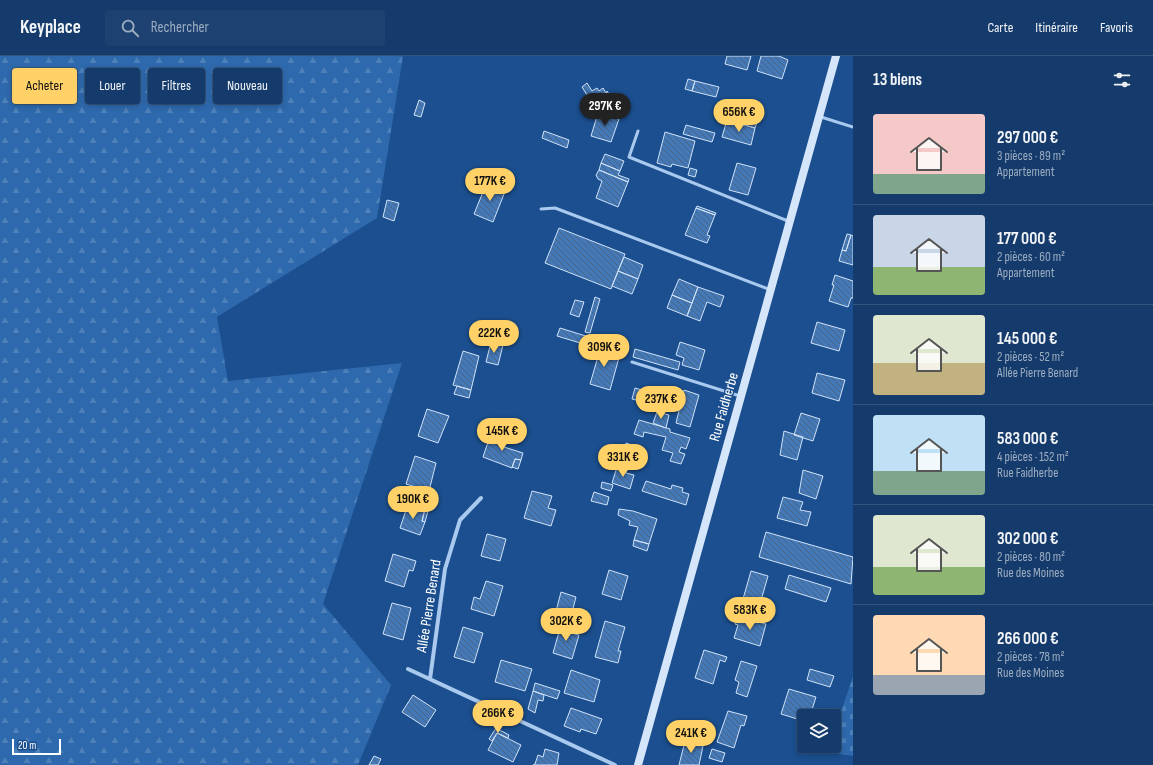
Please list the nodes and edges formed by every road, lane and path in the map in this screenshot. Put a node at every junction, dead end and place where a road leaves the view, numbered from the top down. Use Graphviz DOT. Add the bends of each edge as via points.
graph roads {
  1 [pos="836,56"];
  2 [pos="819,116"];
  3 [pos="853,128"];
  4 [pos="638,131"];
  5 [pos="542,209"];
  6 [pos="790,222"];
  7 [pos="771,290"];
  8 [pos="632,362"];
  9 [pos="741,397"];
  10 [pos="481,498"];
  11 [pos="408,669"];
  12 [pos="430,679"];
  13 [pos="615,765"];
  14 [pos="638,765"];
  1 -- 2 [label="main road, Rue Faidherbe"];
  2 -- 3 [label="lane"];
  2 -- 6 [label="main road, Rue Faidherbe"];
  4 -- 6 [label="lane" via="629,157"];
  5 -- 7 [label="lane" via="555,208"];
  6 -- 7 [label="main road, Rue Faidherbe"];
  7 -- 9 [label="main road, Rue Faidherbe"];
  8 -- 9 [label="lane"];
  9 -- 14 [label="main road, Rue Faidherbe"];
  10 -- 12 [label="street, Allée Pierre Benard" via="460,520 445,569"];
  11 -- 12 [label="street"];
  12 -- 13 [label="street"];
}
